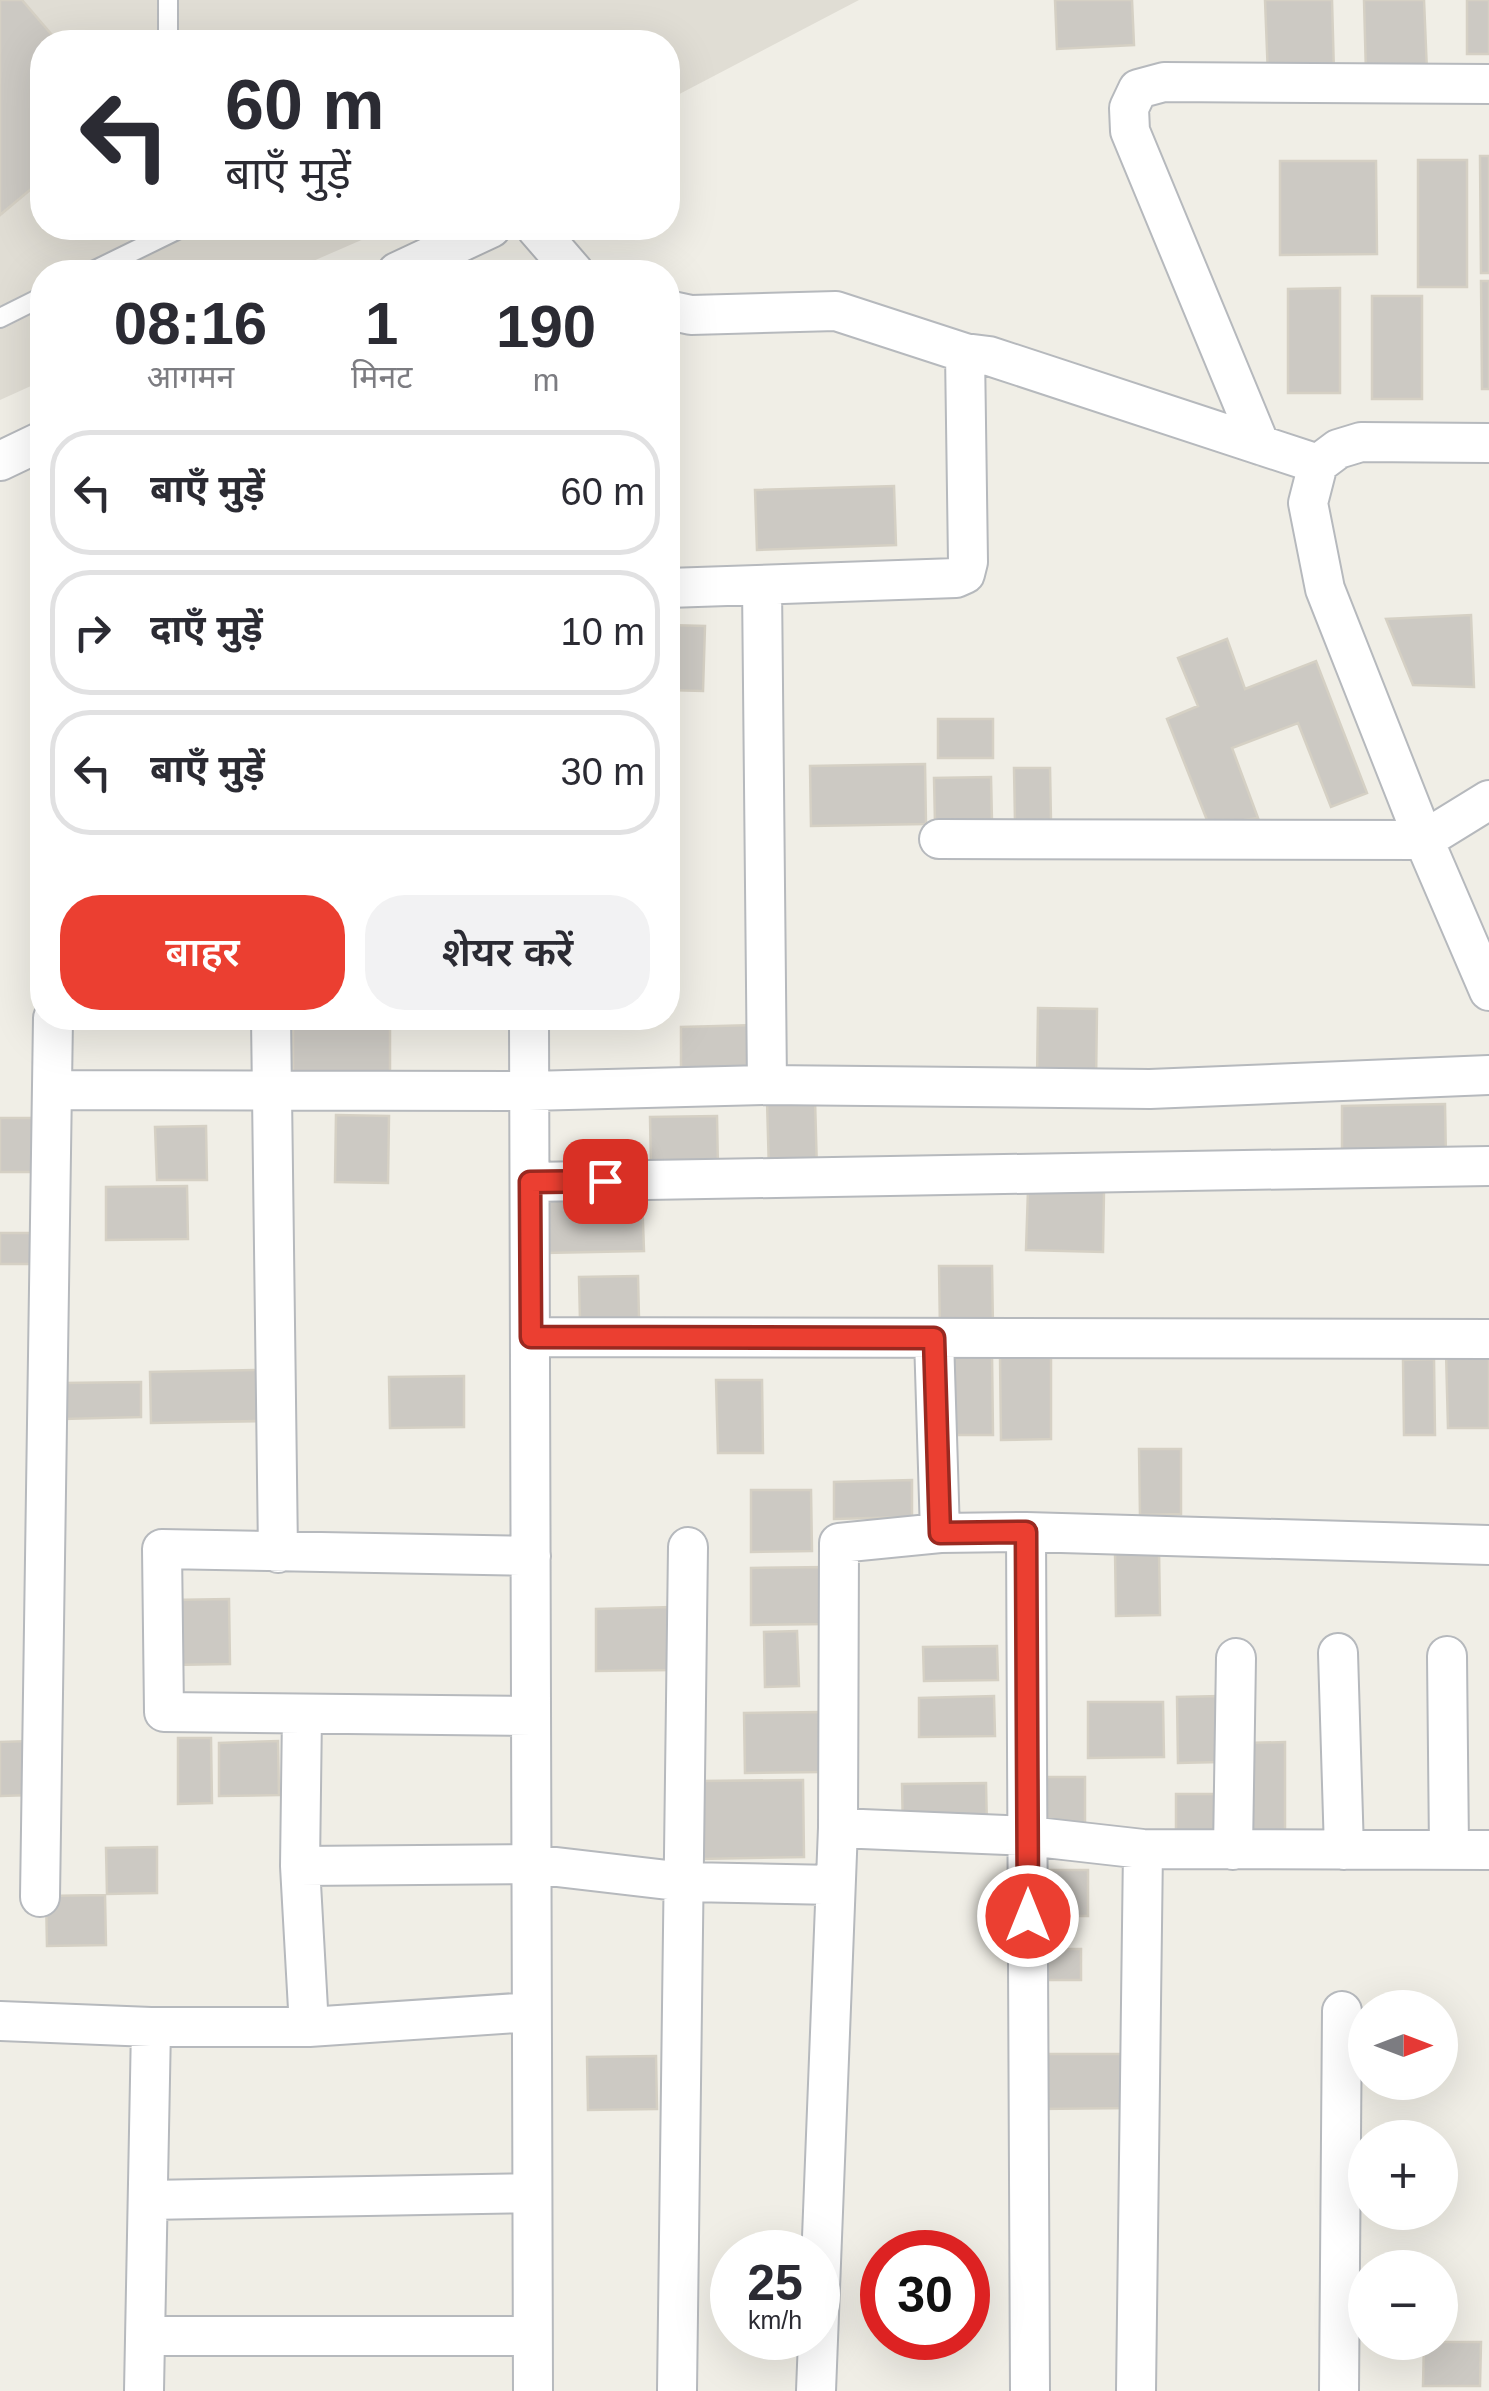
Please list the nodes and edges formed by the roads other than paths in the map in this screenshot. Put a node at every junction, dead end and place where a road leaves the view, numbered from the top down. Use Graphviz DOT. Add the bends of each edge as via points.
graph roads {
  1 [pos="168,0"];
  2 [pos="168,30"];
  3 [pos="1489,84"];
  4 [pos="156,240"];
  5 [pos="465,240"];
  6 [pos="545,240"];
  7 [pos="116,260"];
  8 [pos="422,260"];
  9 [pos="561,260"];
  10 [pos="30,303"];
  11 [pos="680,312"];
  12 [pos="0,318"];
  13 [pos="965,353"];
  14 [pos="1489,443"];
  15 [pos="1260,445"];
  16 [pos="30,446"];
  17 [pos="0,461"];
  18 [pos="1318,464"];
  19 [pos="762,585"];
  20 [pos="680,588"];
  21 [pos="1489,800"];
  22 [pos="939,839"];
  23 [pos="1424,840"];
  24 [pos="1489,990"];
  25 [pos="54,1030"];
  26 [pos="271,1030"];
  27 [pos="529,1030"];
  28 [pos="1489,1074"];
  29 [pos="767,1085"];
  30 [pos="55,1090"];
  31 [pos="272,1091"];
  32 [pos="529,1091"];
  33 [pos="1489,1166"];
  34 [pos="530,1182"];
  35 [pos="531,1337"];
  36 [pos="934,1338"];
  37 [pos="1489,1339"];
  38 [pos="1026,1532"];
  39 [pos="940,1533"];
  40 [pos="1489,1545"];
  41 [pos="688,1547"];
  42 [pos="278,1553"];
  43 [pos="531,1556"];
  44 [pos="1338,1652"];
  45 [pos="1447,1656"];
  46 [pos="1236,1658"];
  47 [pos="302,1714"];
  48 [pos="531,1716"];
  49 [pos="838,1828"];
  50 [pos="1028,1836"];
  51 [pos="1143,1849"];
  52 [pos="1233,1850"];
  53 [pos="1344,1850"];
  54 [pos="1449,1850"];
  55 [pos="1489,1850"];
  56 [pos="531,1864"];
  57 [pos="300,1866"];
  58 [pos="685,1882"];
  59 [pos="835,1885"];
  60 [pos="40,1897"];
  61 [pos="1342,2011"];
  62 [pos="531,2012"];
  63 [pos="0,2021"];
  64 [pos="309,2026"];
  65 [pos="151,2027"];
  66 [pos="531,2193"];
  67 [pos="148,2200"];
  68 [pos="147,2336"];
  69 [pos="531,2336"];
  70 [pos="144,2391"];
  71 [pos="533,2391"];
  72 [pos="677,2391"];
  73 [pos="816,2391"];
  74 [pos="1030,2391"];
  75 [pos="1136,2391"];
  76 [pos="1338,2391"];
  1 -- 2 [label="lane"];
  3 -- 15 [label="street" via="1164,82 1138,89 1129,108 1130,131"];
  4 -- 7 [label="lane"];
  5 -- 8 [label="street"];
  6 -- 9 [label="street"];
  10 -- 12 [label="lane"];
  11 -- 13 [label="street" via="836,311"];
  13 -- 15 [label="street"];
  13 -- 19 [label="street" via="965,574"];
  14 -- 18 [label="street" via="1361,442"];
  15 -- 18 [label="street"];
  16 -- 17 [label="street"];
  18 -- 23 [label="street" via="1308,503 1325,589"];
  19 -- 20 [label="street"];
  19 -- 29 [label="street"];
  21 -- 23 [label="street"];
  22 -- 23 [label="street"];
  23 -- 24 [label="street"];
  25 -- 30 [label="street"];
  26 -- 31 [label="street"];
  27 -- 32 [label="street"];
  28 -- 29 [label="street" via="1150,1089"];
  29 -- 32 [label="street"];
  30 -- 31 [label="street"];
  30 -- 60 [label="street"];
  31 -- 32 [label="street"];
  31 -- 42 [label="street"];
  32 -- 34 [label="street"];
  33 -- 34 [label="street"];
  34 -- 35 [label="street"];
  35 -- 36 [label="street"];
  35 -- 43 [label="street"];
  36 -- 37 [label="street"];
  36 -- 39 [label="street"];
  38 -- 39 [label="street"];
  38 -- 40 [label="street"];
  38 -- 50 [label="street"];
  39 -- 49 [label="street" via="839,1543"];
  41 -- 58 [label="street"];
  42 -- 43 [label="street"];
  42 -- 47 [label="street" via="162,1550 164,1712"];
  43 -- 48 [label="street"];
  44 -- 53 [label="street"];
  45 -- 54 [label="street"];
  46 -- 52 [label="street"];
  47 -- 48 [label="street"];
  47 -- 57 [label="street"];
  48 -- 56 [label="street"];
  49 -- 50 [label="street"];
  49 -- 59 [label="street"];
  50 -- 51 [label="street"];
  50 -- 74 [label="street"];
  51 -- 52 [label="street"];
  51 -- 75 [label="street"];
  52 -- 53 [label="street"];
  53 -- 54 [label="street"];
  54 -- 55 [label="street"];
  56 -- 57 [label="street"];
  56 -- 58 [label="street"];
  56 -- 62 [label="street"];
  57 -- 64 [label="street"];
  58 -- 59 [label="street"];
  58 -- 72 [label="street"];
  59 -- 73 [label="street"];
  61 -- 76 [label="street"];
  62 -- 64 [label="street"];
  62 -- 66 [label="street"];
  63 -- 65 [label="street"];
  64 -- 65 [label="street"];
  65 -- 67 [label="street"];
  66 -- 67 [label="street"];
  66 -- 69 [label="street"];
  67 -- 68 [label="street"];
  68 -- 69 [label="street"];
  68 -- 70 [label="street"];
  69 -- 71 [label="street"];
}
